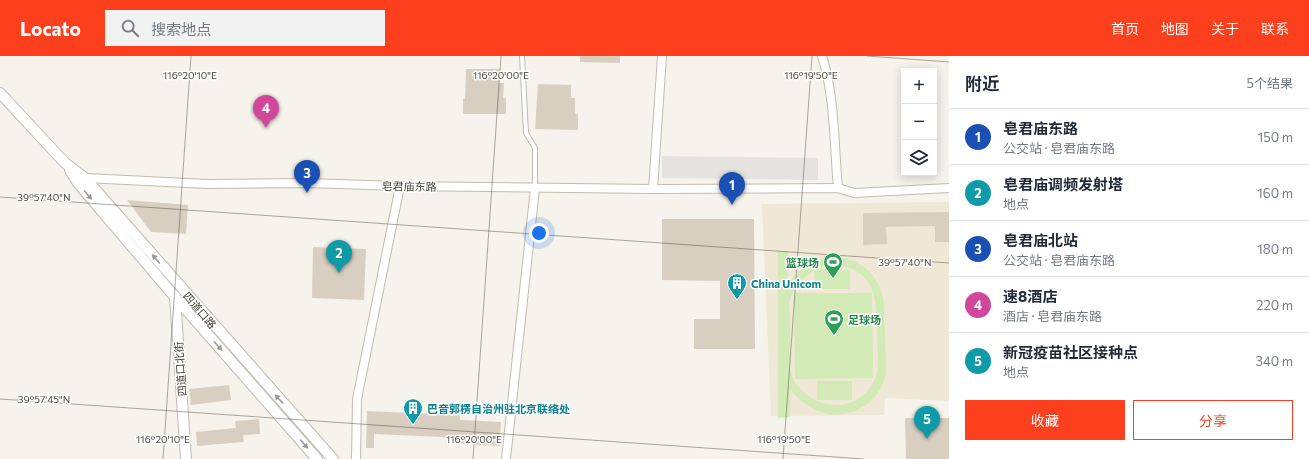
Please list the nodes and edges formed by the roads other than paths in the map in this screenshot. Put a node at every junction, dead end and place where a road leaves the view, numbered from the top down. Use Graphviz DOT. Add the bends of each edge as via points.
graph roads {
  1 [pos="522,56"];
  2 [pos="662,56"];
  3 [pos="822,56"];
  4 [pos="0,93"];
  5 [pos="65,163"];
  6 [pos="85,178"];
  7 [pos="400,186"];
  8 [pos="535,188"];
  9 [pos="838,188"];
  10 [pos="949,188"];
  11 [pos="653,189"];
  12 [pos="174,280"];
  13 [pos="175,297"];
  14 [pos="186,459"];
  15 [pos="317,459"];
  16 [pos="333,459"];
  17 [pos="356,459"];
  18 [pos="506,459"];
  1 -- 8 [label="lane" via="526,133 535,148"];
  2 -- 11 [label="street"];
  3 -- 9 [label="street" via="830,98"];
  4 -- 5 [label="street, 四道口路"];
  5 -- 6 [label="street, 四道口路"];
  5 -- 13 [label="street, 四道口路, one-way" via="78,183"];
  6 -- 7 [label="street, 皂君庙东路" via="208,184 306,182"];
  12 -- 6 [label="street, 四道口路, one-way"];
  7 -- 8 [label="street, 皂君庙东路"];
  7 -- 17 [label="street" via="357,399"];
  8 -- 11 [label="street, 皂君庙东路"];
  8 -- 18 [label="street"];
  9 -- 10 [label="street, 皂君庙东路" via="854,193"];
  9 -- 11 [label="street, 皂君庙东路"];
  12 -- 13 [label="street, 四道口北街"];
  16 -- 12 [label="street, 四道口路, one-way"];
  13 -- 14 [label="street, 四道口北街"];
  13 -- 15 [label="street, 四道口路, one-way"];
}
